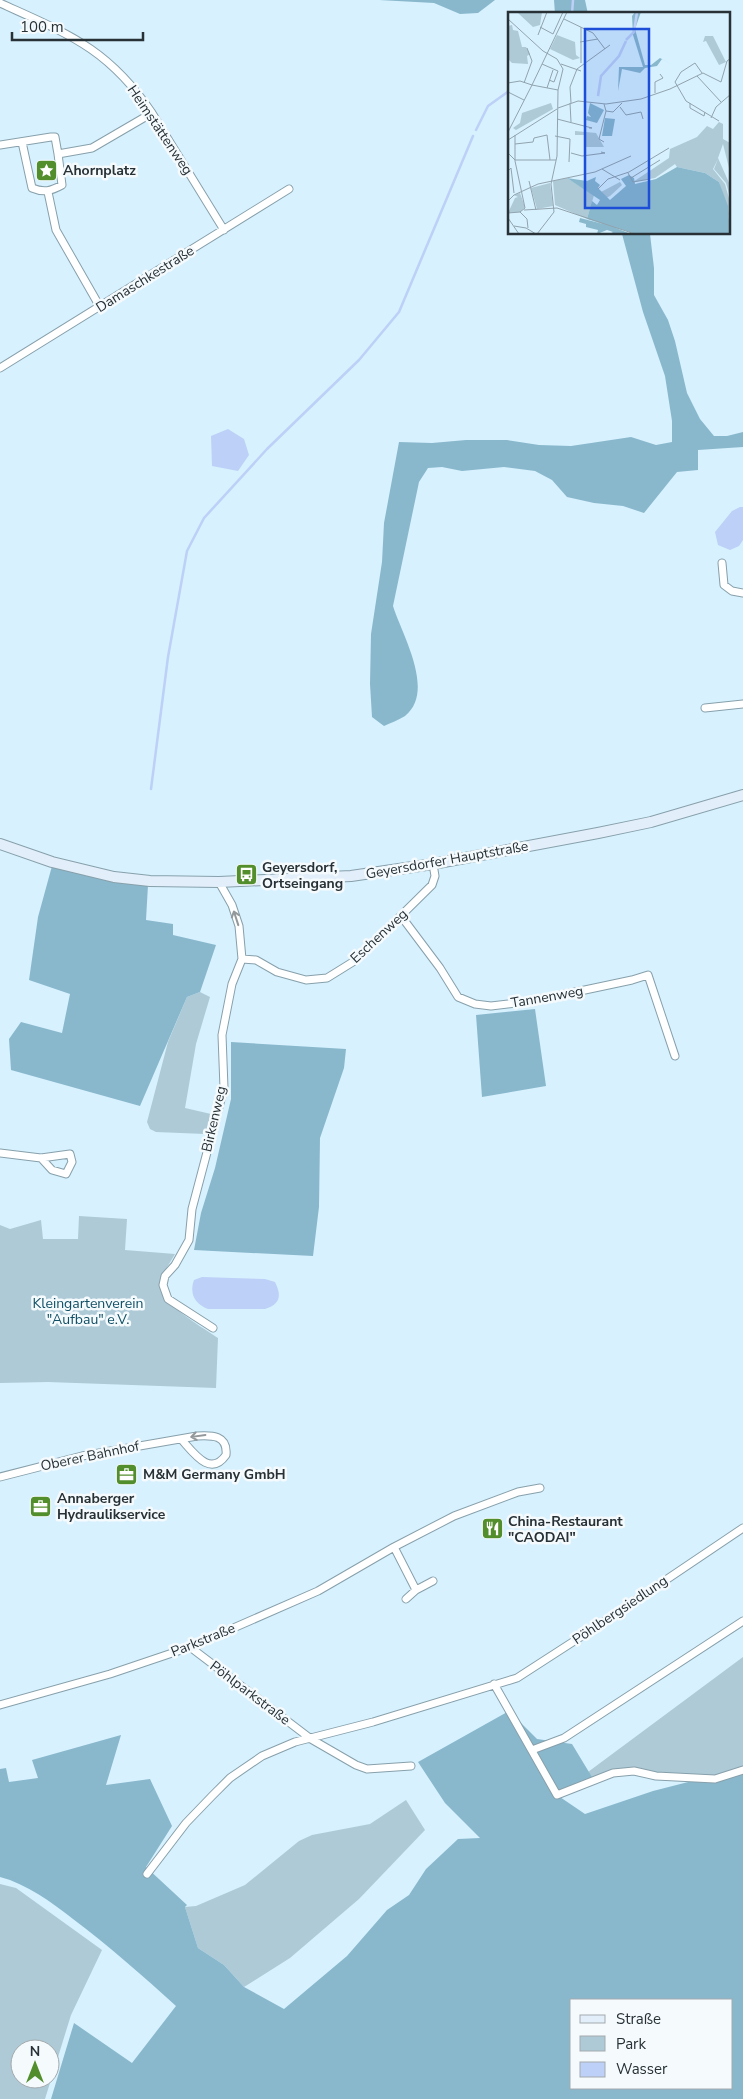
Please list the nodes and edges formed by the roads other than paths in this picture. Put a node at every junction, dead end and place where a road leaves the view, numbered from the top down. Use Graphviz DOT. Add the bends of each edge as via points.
graph roads {
  1 [pos="0,3"];
  2 [pos="152,112"];
  3 [pos="22,142"];
  4 [pos="0,145"];
  5 [pos="58,154"];
  6 [pos="289,189"];
  7 [pos="48,192"];
  8 [pos="224,230"];
  9 [pos="100,307"];
  10 [pos="0,368"];
  11 [pos="722,563"];
  12 [pos="743,593"];
  13 [pos="743,704"];
  14 [pos="705,708"];
  15 [pos="743,795"];
  16 [pos="0,844"];
  17 [pos="433,864"];
  18 [pos="219,882"];
  19 [pos="402,916"];
  20 [pos="242,959"];
  21 [pos="675,1056"];
  22 [pos="0,1153"];
  23 [pos="40,1158"];
  24 [pos="213,1328"];
  25 [pos="181,1439"];
  26 [pos="0,1477"];
  27 [pos="540,1488"];
  28 [pos="743,1528"];
  29 [pos="394,1547"];
  30 [pos="432,1581"];
  31 [pos="416,1590"];
  32 [pos="406,1599"];
  33 [pos="743,1621"];
  34 [pos="190,1648"];
  35 [pos="494,1684"];
  36 [pos="0,1705"];
  37 [pos="312,1739"];
  38 [pos="532,1750"];
  39 [pos="411,1766"];
  40 [pos="743,1770"];
  41 [pos="147,1874"];
  1 -- 2 [label="street, Heimstättenweg" via="85,44 118,70"];
  2 -- 5 [label="street" via="92,148"];
  2 -- 8 [label="street, Heimstättenweg"];
  3 -- 4 [label="street"];
  3 -- 5 [label="street" via="55,137"];
  3 -- 7 [label="street" via="32,188"];
  5 -- 7 [label="street" via="62,185"];
  6 -- 8 [label="street, Damaschkestraße"];
  7 -- 9 [label="street" via="56,230"];
  8 -- 9 [label="street, Damaschkestraße"];
  9 -- 10 [label="street, Damaschkestraße"];
  11 -- 12 [label="street" via="724,585"];
  13 -- 14 [label="street"];
  15 -- 17 [label="main road, Geyersdorfer Hauptstraße" via="651,822"];
  16 -- 18 [label="main road, Geyersdorfer Hauptstraße" via="114,878"];
  17 -- 18 [label="main road, Geyersdorfer Hauptstraße" via="351,876"];
  17 -- 19 [label="street, Eschenweg" via="435,876 432,885"];
  20 -- 18 [label="street, Birkenweg, one-way" via="239,926"];
  19 -- 20 [label="street, Eschenweg" via="356,960 327,978 306,980 277,972 256,960"];
  19 -- 21 [label="street, Tannenweg" via="458,997 475,1004 491,1006 533,1002 648,975"];
  20 -- 24 [label="street, Birkenweg" via="232,984 222,1035 224,1088 192,1210 189,1240 165,1276 163,1285 168,1299"];
  22 -- 23 [label="street"];
  25 -- 25 [label="street, Oberer Bahnhof, one-way" via="206,1463 221,1462 226,1455 226,1446 216,1436"];
  25 -- 26 [label="street, Oberer Bahnhof" via="82,1456"];
  27 -- 29 [label="street, Parkstraße" via="518,1492 454,1516"];
  28 -- 35 [label="street, Pöhlbergsiedlung" via="517,1678"];
  29 -- 31 [label="street"];
  29 -- 34 [label="street, Parkstraße" via="318,1591"];
  30 -- 31 [label="street"];
  31 -- 32 [label="street"];
  33 -- 38 [label="street" via="564,1738"];
  34 -- 36 [label="street, Parkstraße"];
  34 -- 37 [label="street, Pöhlparkstraße"];
  35 -- 37 [label="street, Pöhlbergsiedlung"];
  35 -- 38 [label="street"];
  37 -- 39 [label="street, Pöhlparkstraße" via="356,1766"];
  37 -- 41 [label="street, Pöhlbergsiedlung" via="295,1742 262,1756 230,1778 186,1823"];
  38 -- 40 [label="street" via="557,1795 613,1773 634,1771 656,1776 715,1779"];
}
